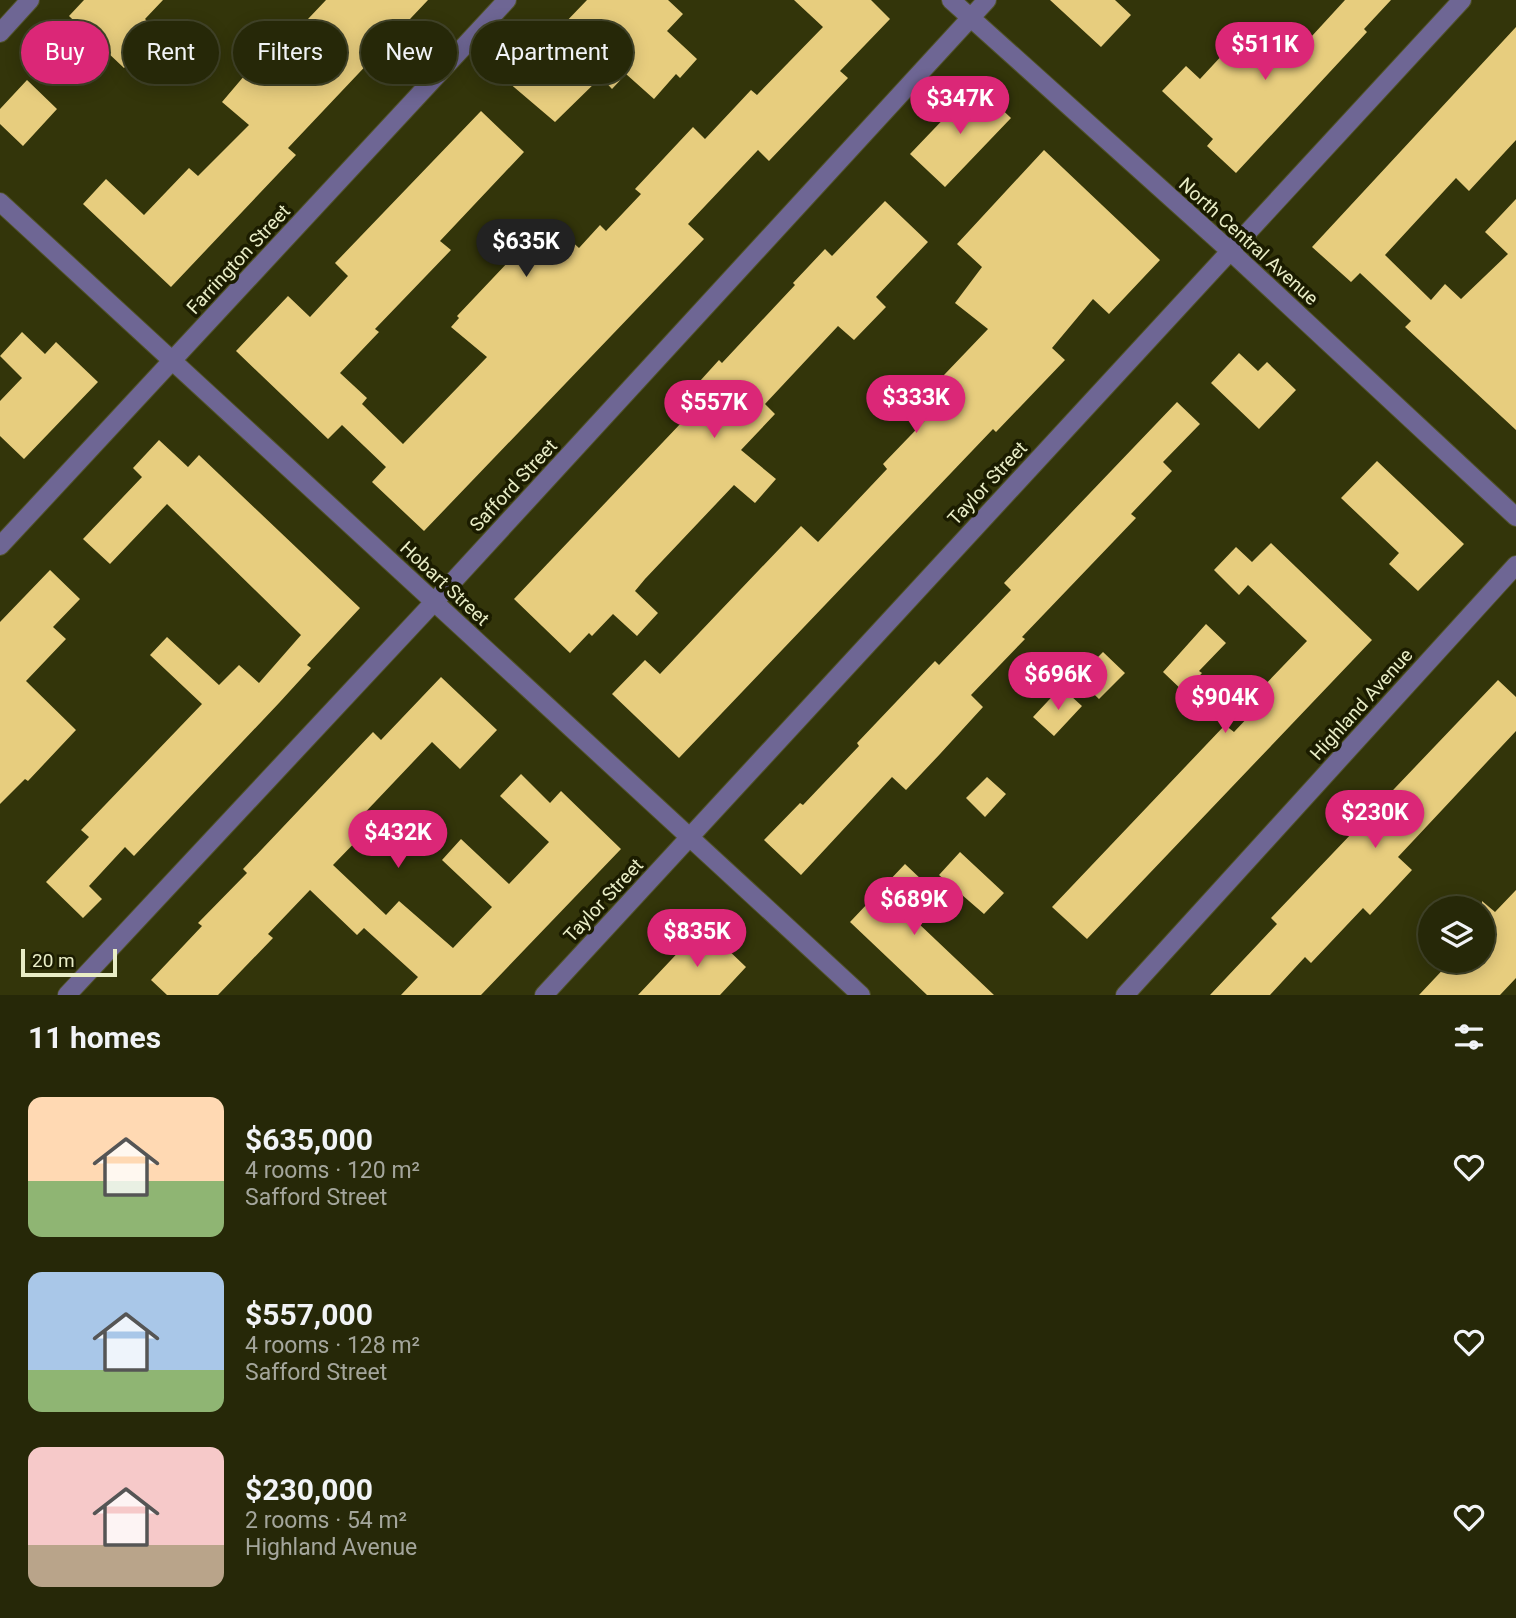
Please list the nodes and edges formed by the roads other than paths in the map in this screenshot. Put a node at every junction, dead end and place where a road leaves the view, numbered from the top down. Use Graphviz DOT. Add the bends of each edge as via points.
graph roads {
  1 [pos="30,0"];
  2 [pos="508,0"];
  3 [pos="951,0"];
  4 [pos="987,0"];
  5 [pos="1462,0"];
  6 [pos="970,18"];
  7 [pos="0,33"];
  8 [pos="0,202"];
  9 [pos="1229,250"];
  10 [pos="173,360"];
  11 [pos="1516,517"];
  12 [pos="0,546"];
  13 [pos="1516,565"];
  14 [pos="435,601"];
  15 [pos="689,839"];
  16 [pos="67,995"];
  17 [pos="544,995"];
  18 [pos="861,995"];
  19 [pos="1125,995"];
  1 -- 7 [label="street"];
  2 -- 10 [label="street, Farrington Street"];
  3 -- 6 [label="street, North Central Avenue"];
  4 -- 6 [label="street, Safford Street"];
  5 -- 9 [label="street, Taylor Street"];
  6 -- 9 [label="street, North Central Avenue"];
  6 -- 14 [label="street, Safford Street"];
  8 -- 10 [label="street, Hobart Street"];
  9 -- 11 [label="street, North Central Avenue"];
  9 -- 15 [label="street, Taylor Street"];
  10 -- 12 [label="street, Farrington Street"];
  10 -- 14 [label="street, Hobart Street"];
  13 -- 19 [label="street, Highland Avenue"];
  14 -- 15 [label="street, Hobart Street"];
  14 -- 16 [label="street, Safford Street"];
  15 -- 17 [label="street, Taylor Street"];
  15 -- 18 [label="street, Hobart Street"];
}
